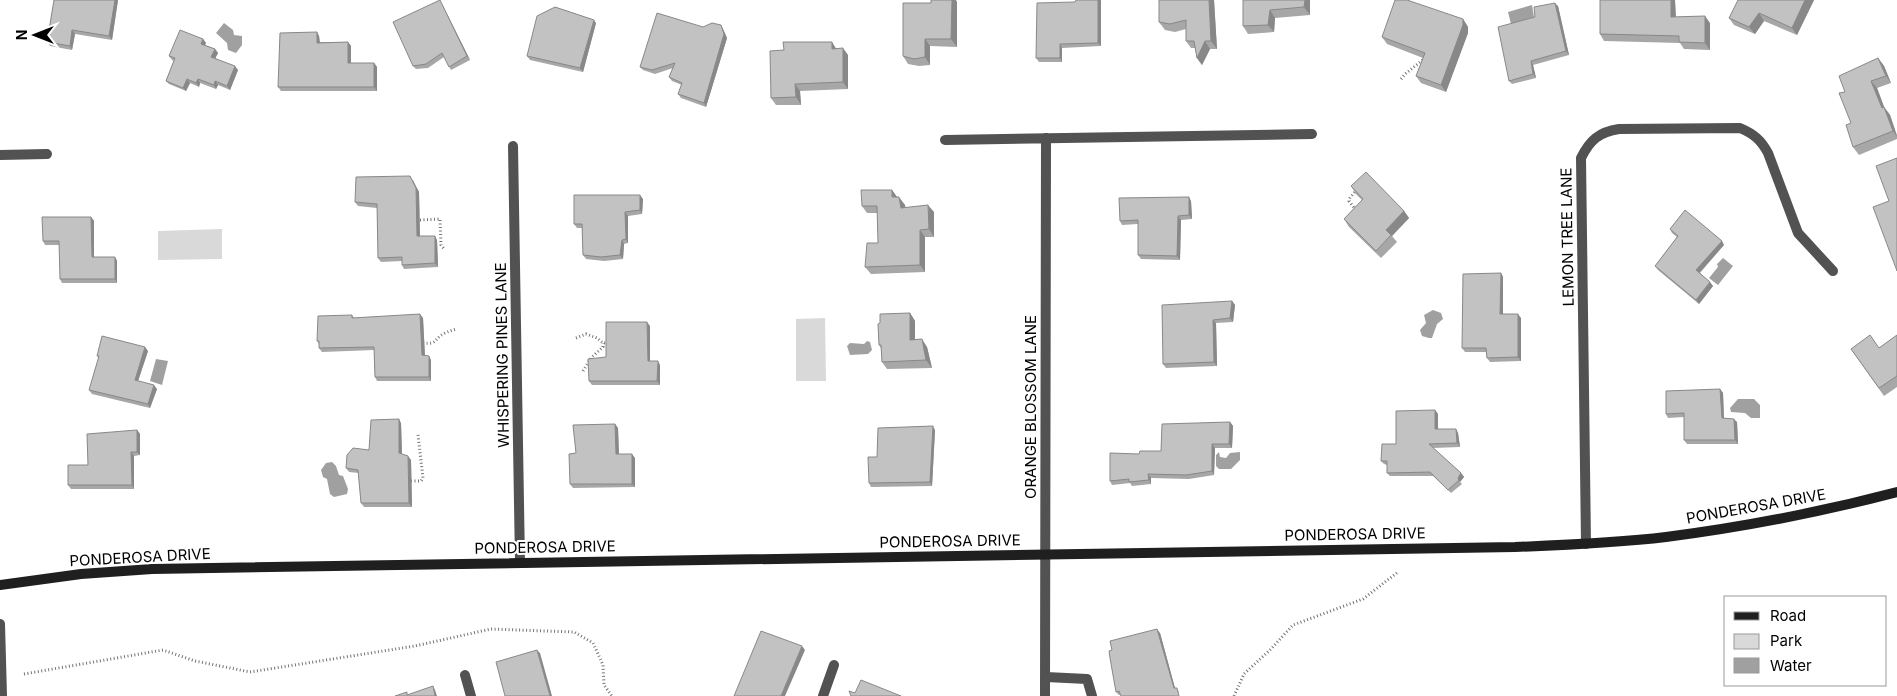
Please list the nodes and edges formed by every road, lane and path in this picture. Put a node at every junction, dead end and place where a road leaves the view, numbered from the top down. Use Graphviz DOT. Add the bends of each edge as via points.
graph roads {
  1 [pos="1424,58"];
  2 [pos="1401,79"];
  3 [pos="1312,134"];
  4 [pos="1046,138"];
  5 [pos="945,140"];
  6 [pos="513,146"];
  7 [pos="0,154"];
  8 [pos="47,154"];
  9 [pos="1361,185"];
  10 [pos="1361,214"];
  11 [pos="420,220"];
  12 [pos="444,250"];
  13 [pos="1833,271"];
  14 [pos="458,329"];
  15 [pos="576,338"];
  16 [pos="423,343"];
  17 [pos="602,343"];
  18 [pos="609,343"];
  19 [pos="583,371"];
  20 [pos="418,435"];
  21 [pos="411,481"];
  22 [pos="1897,492"];
  23 [pos="1586,544"];
  24 [pos="1044,554"];
  25 [pos="520,563"];
  26 [pos="1398,572"];
  27 [pos="0,585"];
  28 [pos="0,624"];
  29 [pos="834,665"];
  30 [pos="24,674"];
  31 [pos="465,675"];
  32 [pos="1046,677"];
  33 [pos="2,696"];
  34 [pos="472,696"];
  35 [pos="612,696"];
  36 [pos="823,696"];
  37 [pos="1045,696"];
  38 [pos="1092,696"];
  39 [pos="1234,696"];
  1 -- 2 [label="path"];
  3 -- 4 [label="street"];
  4 -- 5 [label="street"];
  4 -- 24 [label="street, ORANGE BLOSSOM LANE"];
  6 -- 25 [label="street, WHISPERING PINES LANE"];
  7 -- 8 [label="street"];
  9 -- 10 [label="path" via="1350,198"];
  11 -- 12 [label="path" via="440,219"];
  13 -- 23 [label="street, LEMON TREE LANE" via="1798,234 1768,153 1762,142 1750,133 1740,128 1619,129 1607,131 1593,140 1581,158"];
  14 -- 16 [label="path" via="444,333 435,343"];
  15 -- 17 [label="path" via="586,334"];
  17 -- 18 [label="path"];
  17 -- 19 [label="path"];
  20 -- 21 [label="path" via="423,478"];
  22 -- 23 [label="street, PONDEROSA DRIVE" via="1744,526"];
  23 -- 24 [label="street, PONDEROSA DRIVE"];
  24 -- 25 [label="street, PONDEROSA DRIVE"];
  24 -- 32 [label="street, ORANGE BLOSSOM LANE"];
  25 -- 27 [label="street, PONDEROSA DRIVE" via="152,569"];
  26 -- 39 [label="path" via="1363,599 1293,624 1244,674"];
  28 -- 33 [label="street"];
  29 -- 36 [label="street"];
  30 -- 35 [label="path" via="163,650 196,661 250,672 416,646 491,628 574,632 593,643 602,665 604,685"];
  31 -- 34 [label="street"];
  32 -- 37 [label="street, ORANGE BLOSSOM LANE"];
  32 -- 38 [label="street" via="1087,678"];
}
